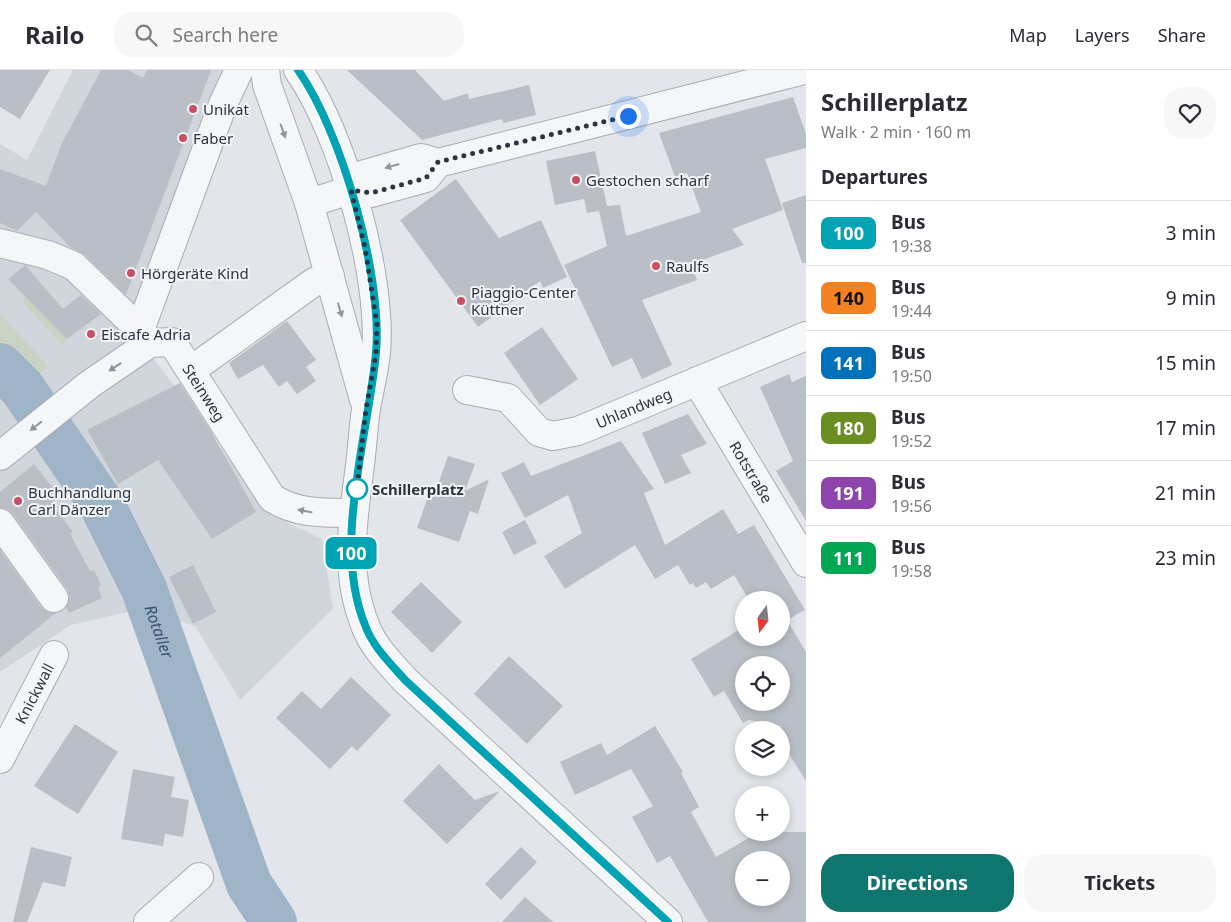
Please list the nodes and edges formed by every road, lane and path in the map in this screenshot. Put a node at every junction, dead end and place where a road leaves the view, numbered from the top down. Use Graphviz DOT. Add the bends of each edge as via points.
graph roads {
  1 [pos="264,70"];
  2 [pos="298,70"];
  3 [pos="804,70"];
  4 [pos="243,82"];
  5 [pos="351,190"];
  6 [pos="309,203"];
  7 [pos="0,243"];
  8 [pos="330,276"];
  9 [pos="145,336"];
  10 [pos="806,336"];
  11 [pos="197,366"];
  12 [pos="697,381"];
  13 [pos="467,390"];
  14 [pos="366,409"];
  15 [pos="4,452"];
  16 [pos="353,513"];
  17 [pos="0,523"];
  18 [pos="806,563"];
  19 [pos="54,598"];
  20 [pos="54,655"];
  21 [pos="0,759"];
  22 [pos="199,877"];
  23 [pos="148,922"];
  24 [pos="668,922"];
  1 -- 6 [label="street, one-way"];
  2 -- 5 [label="street" via="331,131"];
  3 -- 5 [label="street" via="631,126 438,162 421,158 362,175"];
  4 -- 9 [label="street" via="223,104"];
  5 -- 6 [label="street"];
  5 -- 14 [label="street" via="365,248 377,324 376,354"];
  6 -- 8 [label="street"];
  7 -- 9 [label="street" via="48,255 74,266"];
  8 -- 11 [label="street" via="314,282"];
  8 -- 14 [label="street, one-way"];
  9 -- 15 [label="street, one-way"];
  16 -- 9 [label="street, Steinweg, one-way" via="312,512 286,507 272,498 172,342"];
  10 -- 12 [label="street, Uhlandweg"];
  12 -- 13 [label="street, Uhlandweg" via="578,431 553,436 539,432 508,398"];
  12 -- 18 [label="street, Rotstraße"];
  14 -- 16 [label="street"];
  16 -- 24 [label="street" via="350,547 355,596 365,627 380,652 405,680 527,795"];
  17 -- 19 [label="street"];
  20 -- 21 [label="street, Knickwall"];
  22 -- 23 [label="street"];
}
